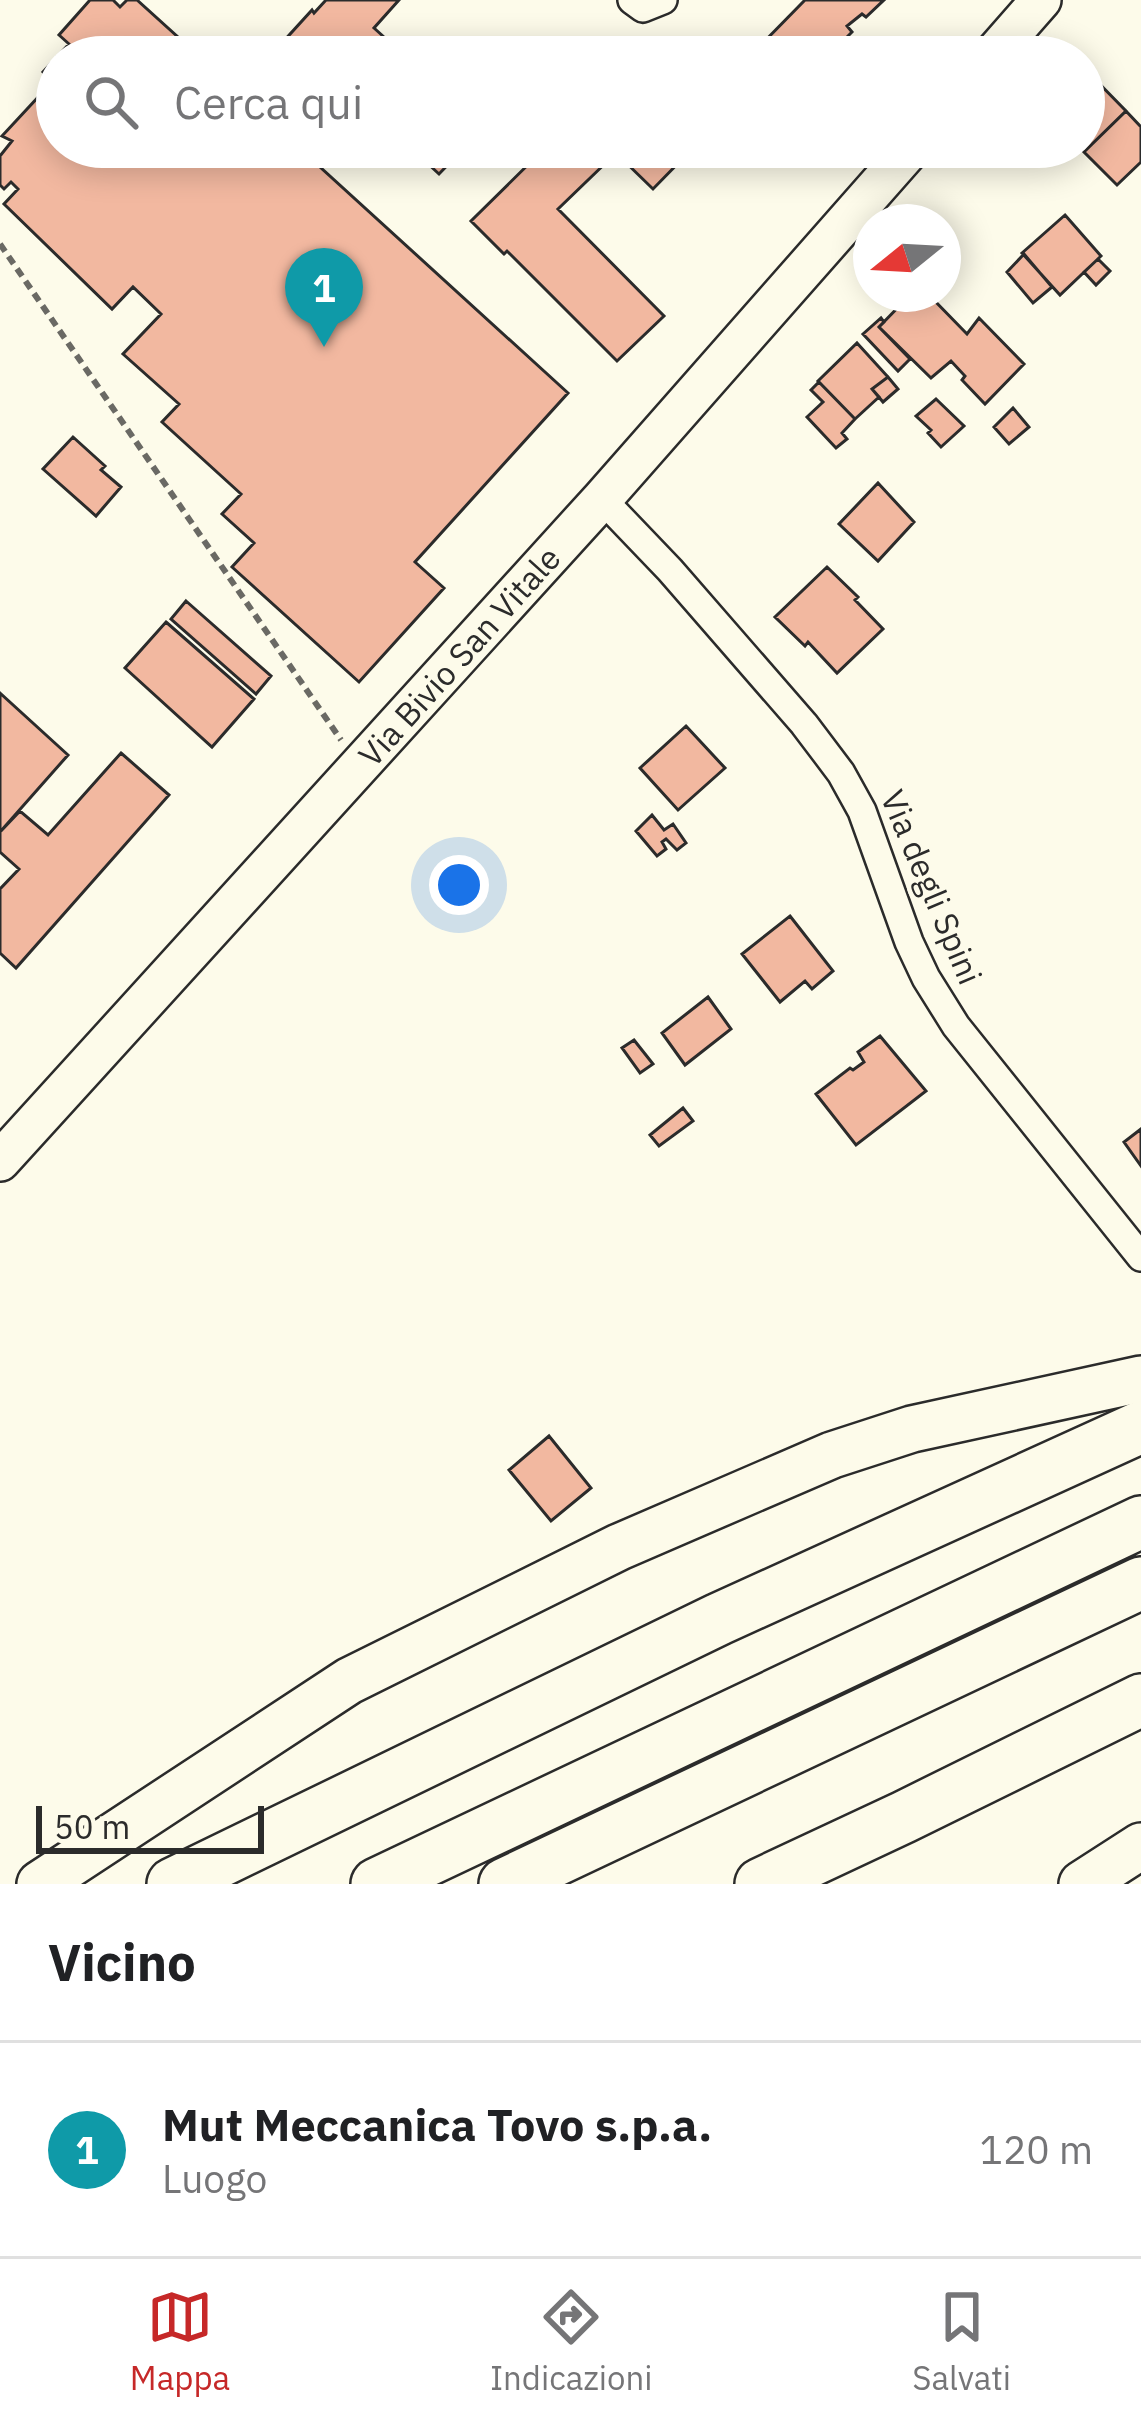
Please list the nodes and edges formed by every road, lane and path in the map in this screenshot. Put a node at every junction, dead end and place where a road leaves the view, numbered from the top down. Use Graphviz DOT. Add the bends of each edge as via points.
graph roads {
  1 [pos="632,0"];
  2 [pos="663,0"];
  3 [pos="1041,0"];
  4 [pos="1009,36"];
  5 [pos="894,168"];
  6 [pos="0,244"];
  7 [pos="602,500"];
  8 [pos="359,766"];
  9 [pos="0,1161"];
  10 [pos="1141,1257"];
  11 [pos="1141,1379"];
  12 [pos="1141,1427"];
  13 [pos="1141,1522"];
  14 [pos="1141,1583"];
  15 [pos="1141,1700"];
  16 [pos="1141,1846"];
  17 [pos="40,1884"];
  18 [pos="173,1884"];
  19 [pos="377,1884"];
  20 [pos="506,1884"];
  21 [pos="760,1884"];
  22 [pos="1082,1884"];
  1 -- 2 [label="street" via="643,8"];
  3 -- 4 [label="main road"];
  5 -- 7 [label="main road, Via Bivio San Vitale"];
  6 -- 8 [label="path"];
  7 -- 8 [label="main road, Via Bivio San Vitale"];
  7 -- 10 [label="street, Via degli Spini" via="841,773 926,978"];
  8 -- 9 [label="main road, Via Bivio San Vitale"];
  11 -- 17 [label="main road" via="912,1429 619,1547 349,1681"];
  12 -- 18 [label="highway" via="719,1619"];
  13 -- 19 [label="highway"];
  14 -- 20 [label="highway"];
  15 -- 21 [label="highway"];
  16 -- 22 [label="main road"];
}
